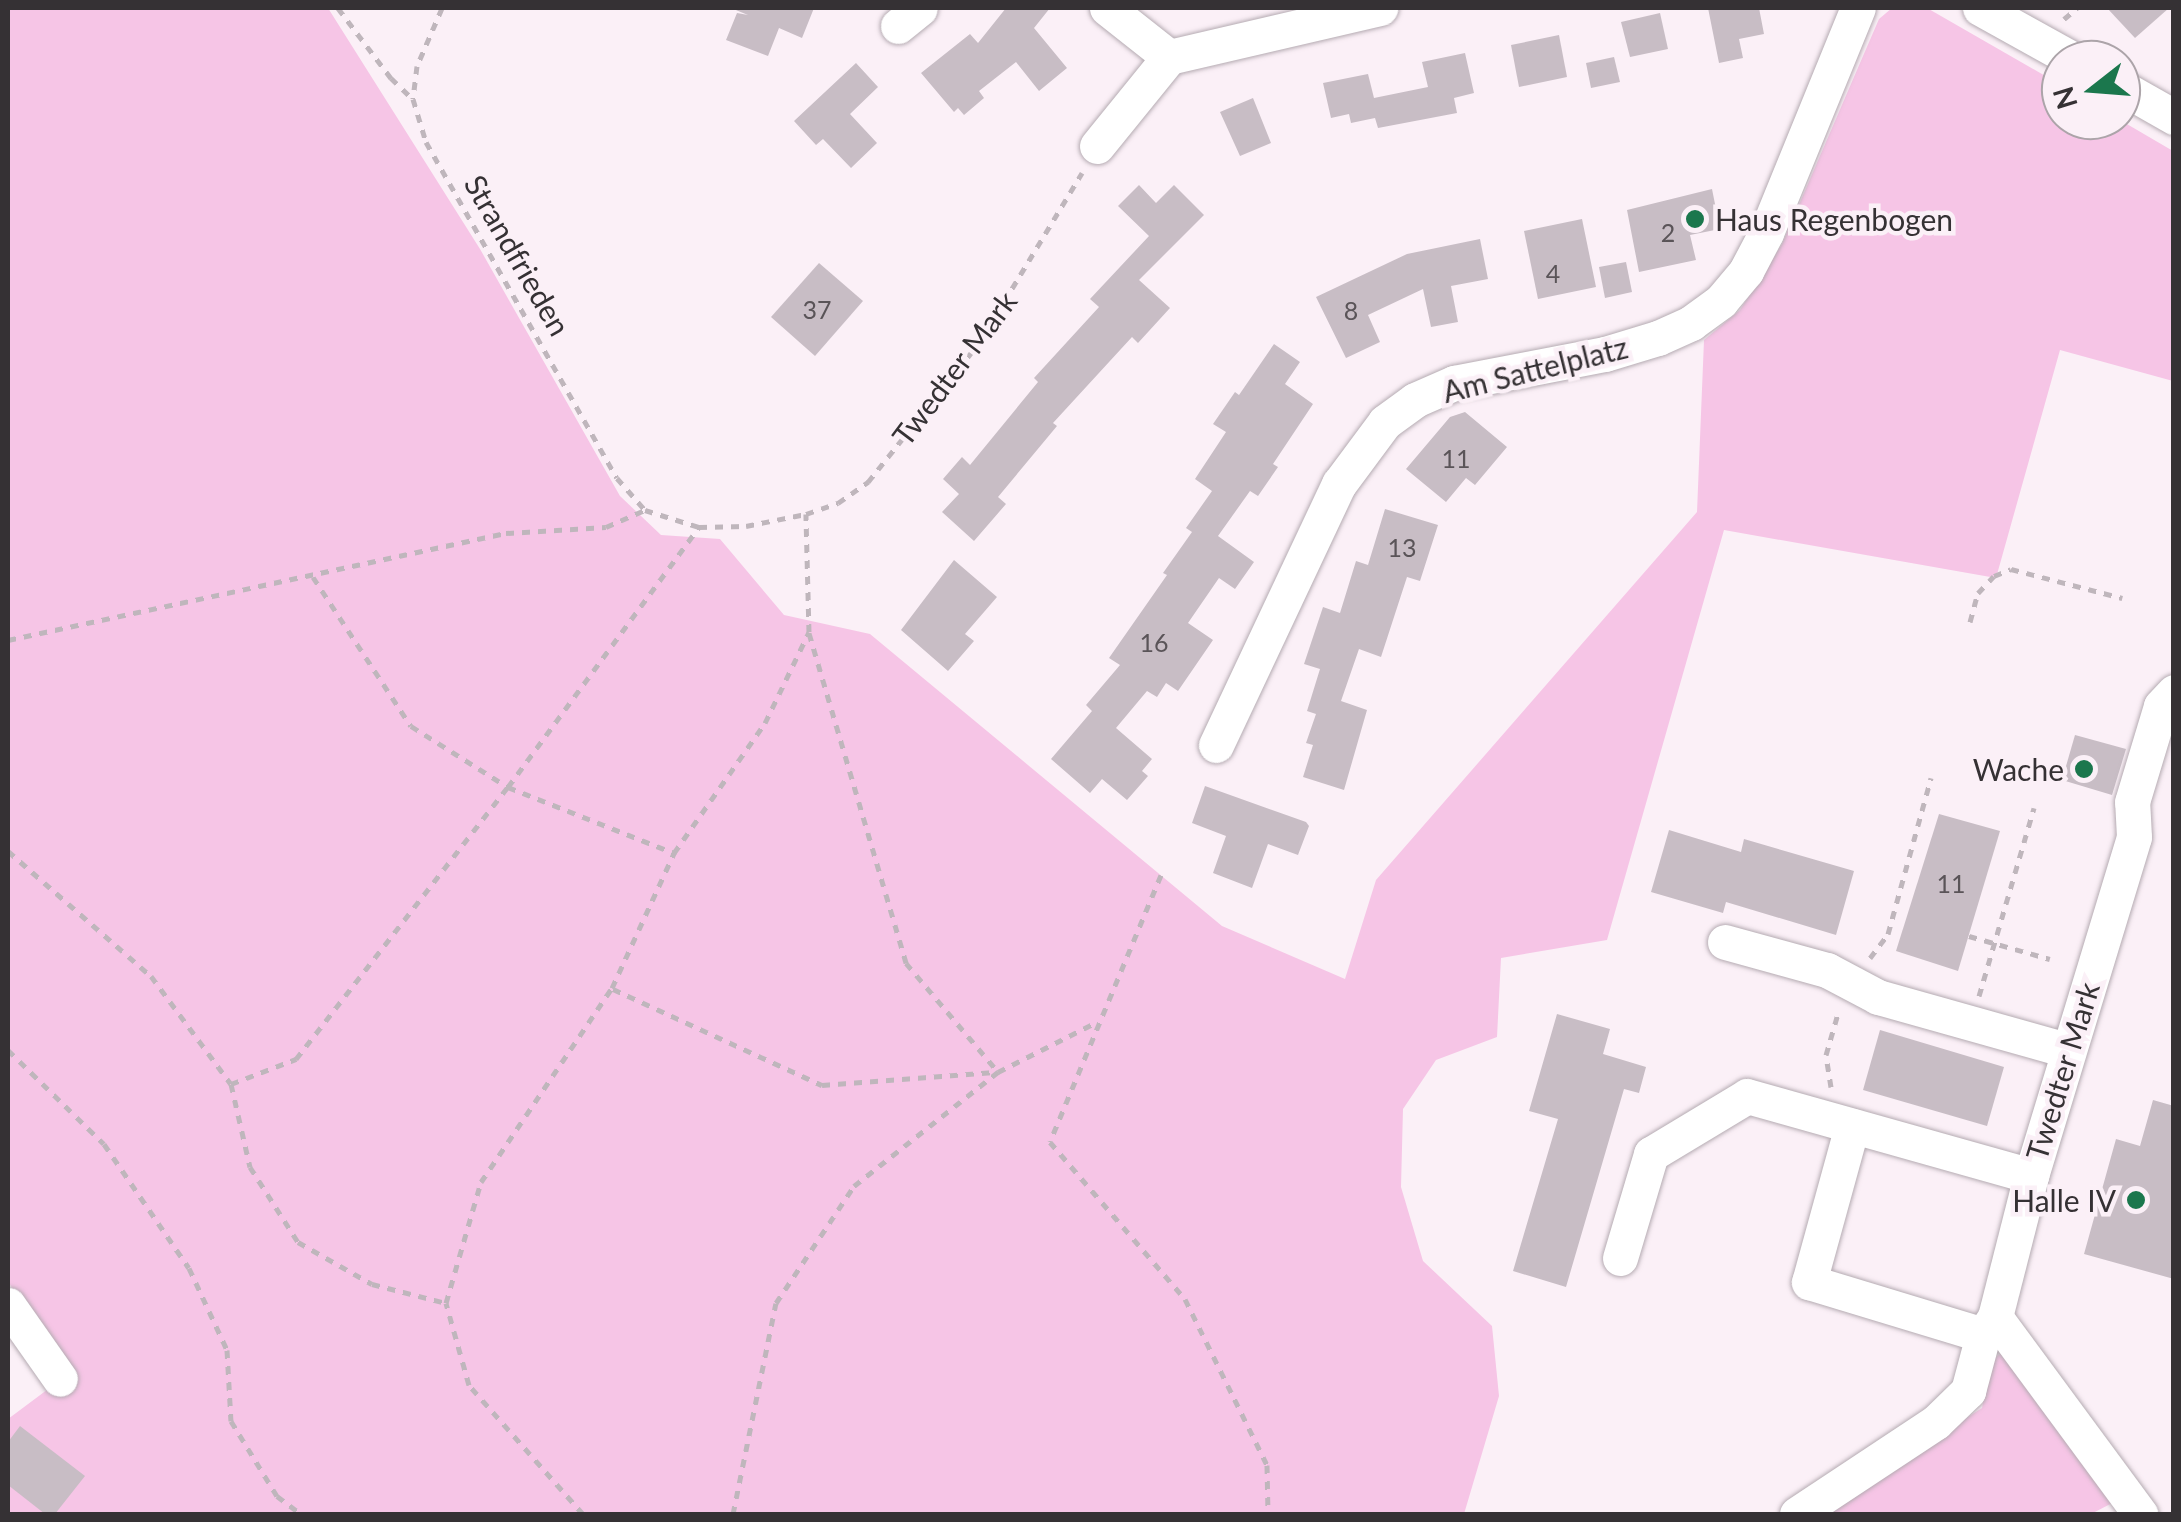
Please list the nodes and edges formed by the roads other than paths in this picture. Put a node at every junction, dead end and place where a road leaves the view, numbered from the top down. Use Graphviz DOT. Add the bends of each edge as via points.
graph roads {
  1 [pos="1106,8"];
  2 [pos="1380,8"];
  3 [pos="1858,8"];
  4 [pos="1980,8"];
  5 [pos="2041,42"];
  6 [pos="1170,57"];
  7 [pos="2141,98"];
  8 [pos="2174,117"];
  9 [pos="1097,146"];
  10 [pos="2174,692"];
  11 [pos="2174,740"];
  12 [pos="1216,745"];
  13 [pos="2134,837"];
  14 [pos="1725,942"];
  15 [pos="2067,1050"];
  16 [pos="1842,1123"];
  17 [pos="2030,1176"];
  18 [pos="1620,1258"];
  19 [pos="8,1305"];
  20 [pos="1989,1326"];
  21 [pos="60,1380"];
  22 [pos="1797,1514"];
  23 [pos="2140,1514"];
  1 -- 6 [label="street"];
  2 -- 6 [label="street"];
  3 -- 12 [label="street, Am Sattelplatz" via="1766,233 1721,301 1658,338 1454,383 1385,422 1339,484"];
  4 -- 5 [label="street"];
  6 -- 9 [label="street"];
  7 -- 8 [label="street"];
  10 -- 13 [label="street, Twedter Mark" via="2161,706 2132,802"];
  11 -- 13 [label="street, Twedter Mark" via="2154,806"];
  13 -- 15 [label="street, Twedter Mark"];
  14 -- 15 [label="street" via="1853,981 1878,997"];
  15 -- 17 [label="street, Twedter Mark"];
  16 -- 17 [label="street"];
  16 -- 18 [label="street" via="1747,1096 1651,1154"];
  16 -- 20 [label="street" via="1809,1282"];
  17 -- 20 [label="street, Twedter Mark"];
  19 -- 21 [label="street"];
  20 -- 22 [label="street, Twedter Mark" via="1968,1391 1936,1422"];
  20 -- 23 [label="street"];
}
